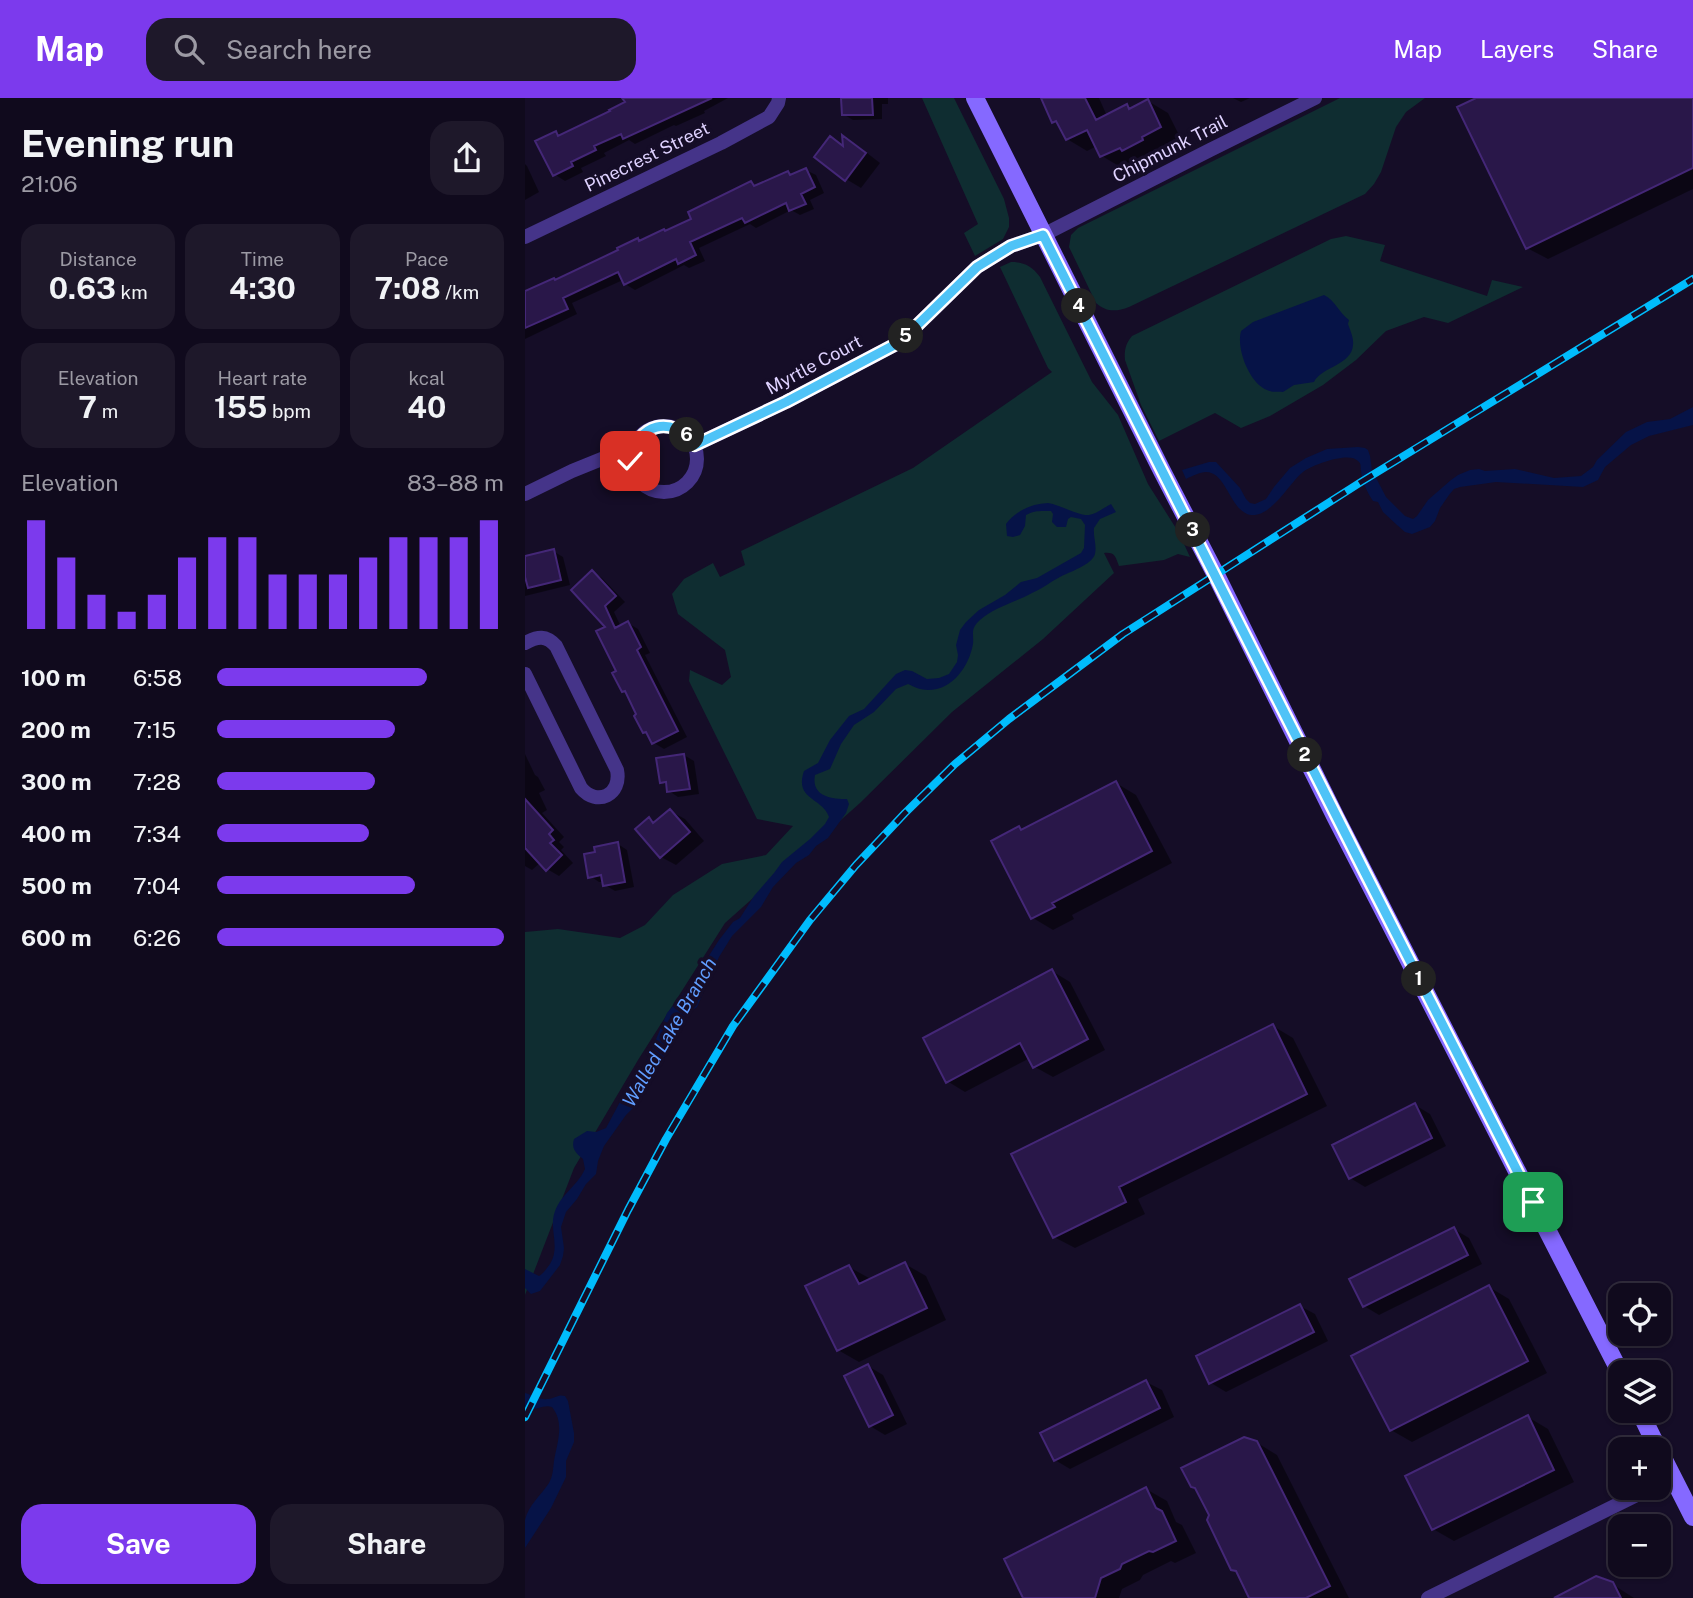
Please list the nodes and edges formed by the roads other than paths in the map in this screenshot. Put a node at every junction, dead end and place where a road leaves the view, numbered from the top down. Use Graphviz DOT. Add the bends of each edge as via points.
graph roads {
  1 [pos="975,98"];
  2 [pos="1315,98"];
  3 [pos="779,100"];
  4 [pos="1043,235"];
  5 [pos="525,237"];
  6 [pos="695,445"];
  7 [pos="630,461"];
  8 [pos="525,494"];
  9 [pos="525,643"];
  10 [pos="525,674"];
  11 [pos="1614,1360"];
  12 [pos="1671,1487"];
  13 [pos="1627,1500"];
  14 [pos="1693,1517"];
  15 [pos="1428,1598"];
  1 -- 4 [label="main road"];
  2 -- 4 [label="street, Chipmunk Trail"];
  3 -- 5 [label="street, Pinecrest Street" via="769,117"];
  4 -- 6 [label="street, Myrtle Court" via="1011,246 977,267 900,342"];
  4 -- 11 [label="main road"];
  6 -- 7 [label="street" via="676,428 650,429 639,436"];
  6 -- 7 [label="street" via="696,471 679,490 653,491 634,474"];
  7 -- 8 [label="street" via="614,454"];
  9 -- 10 [label="street" via="541,637 556,646 617,770 616,788 611,793 596,797 581,788"];
  12 -- 14 [label="main road"];
  13 -- 15 [label="street"];
}
